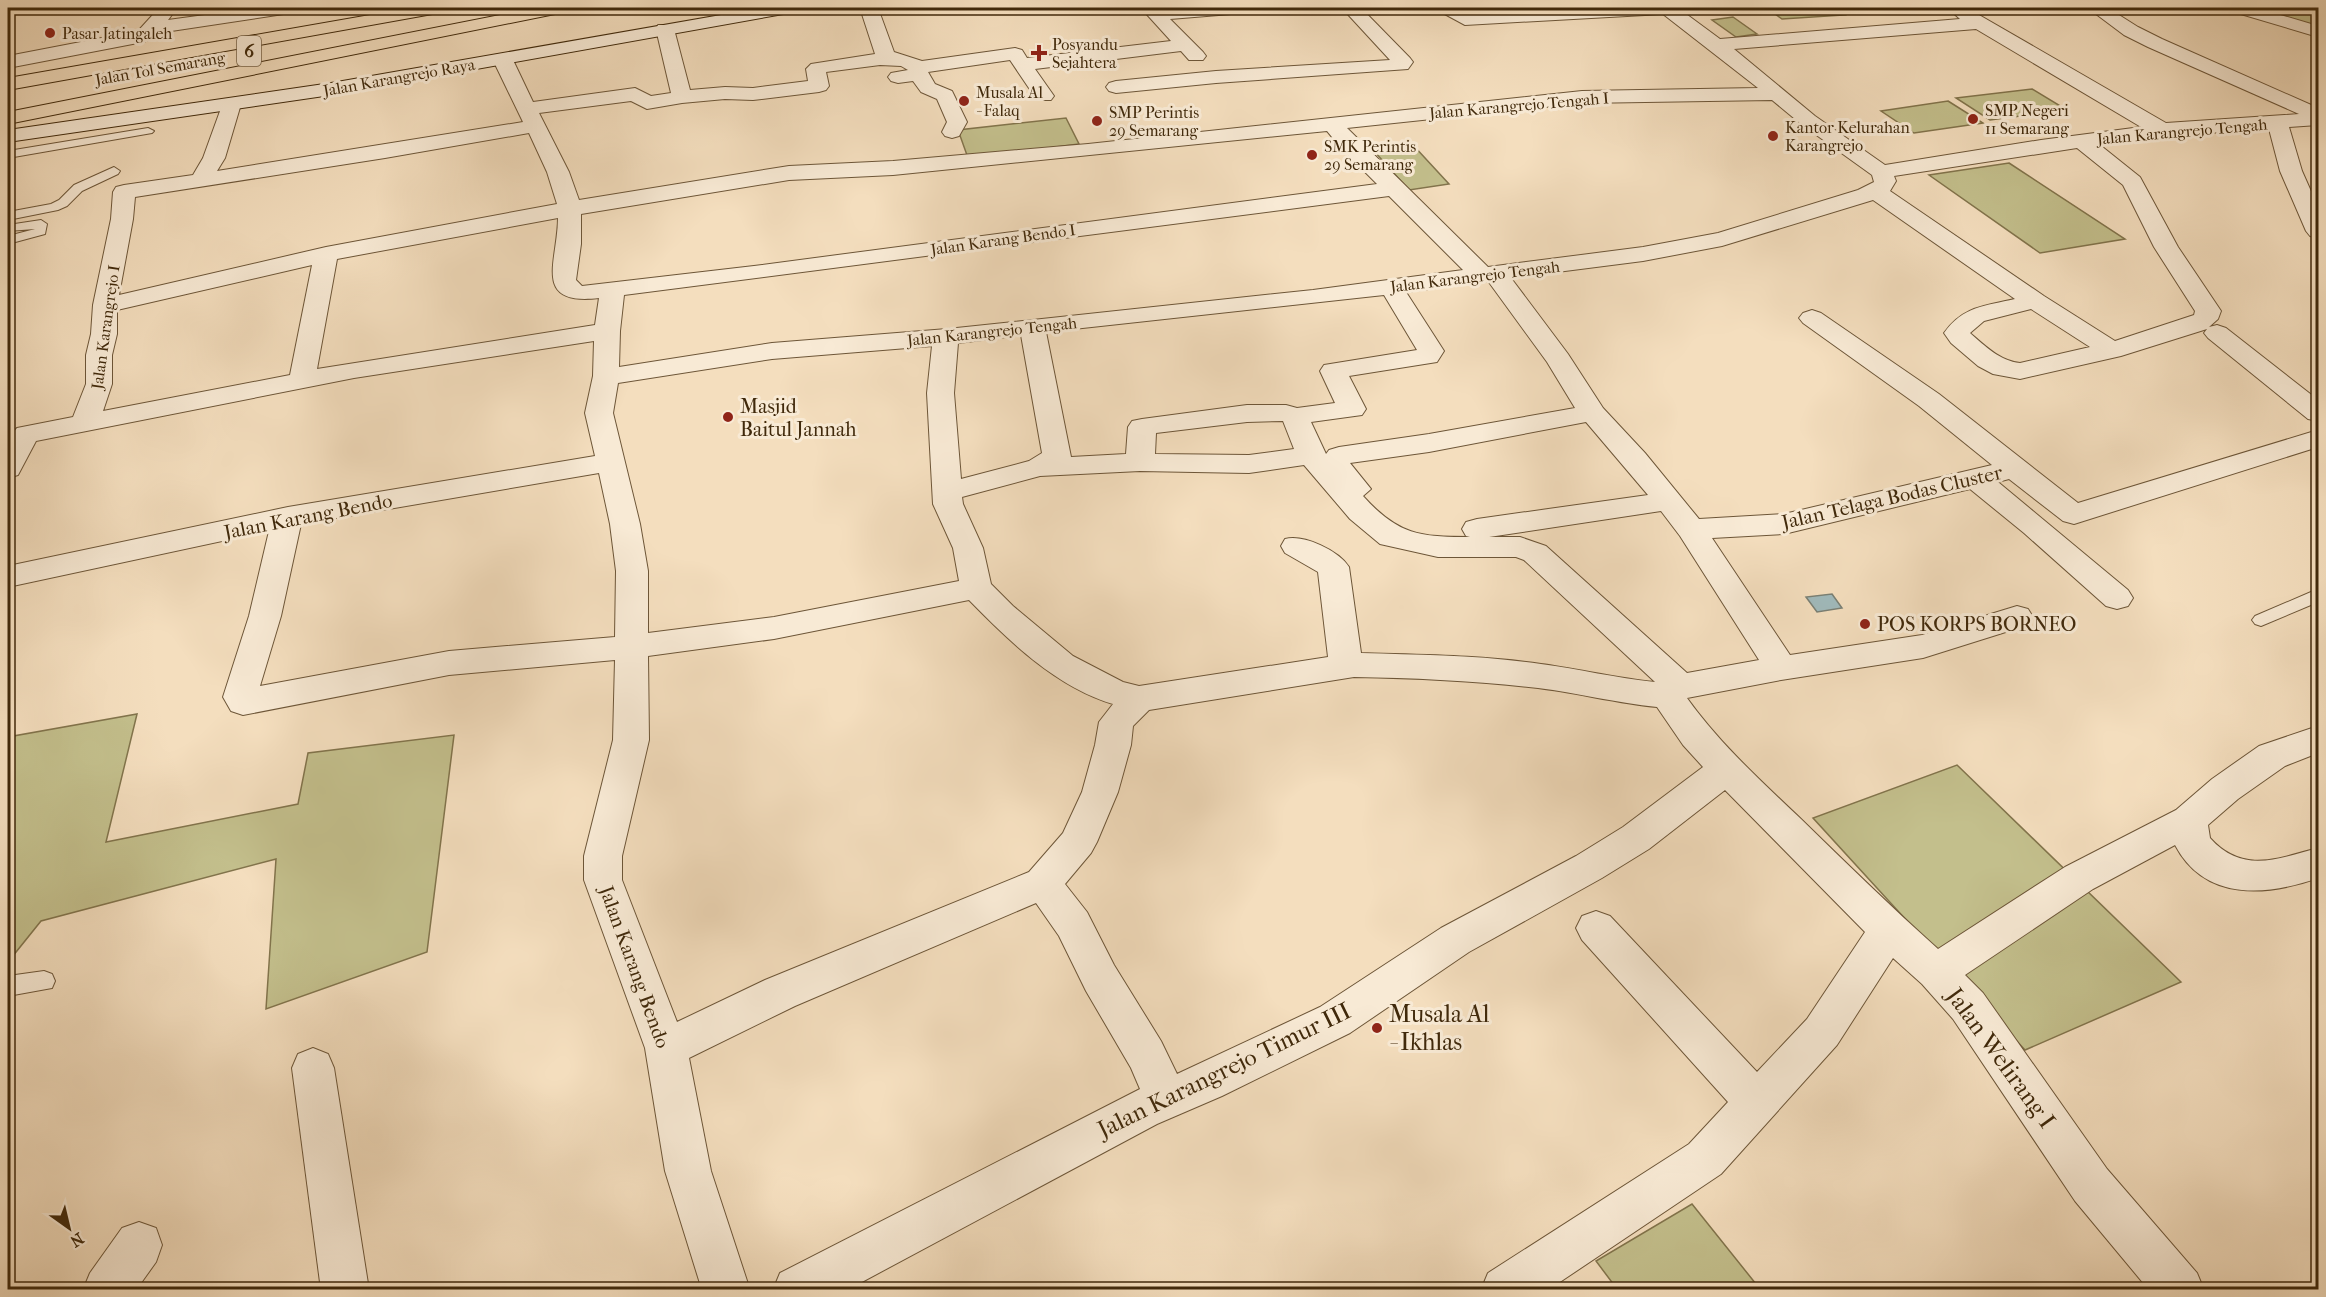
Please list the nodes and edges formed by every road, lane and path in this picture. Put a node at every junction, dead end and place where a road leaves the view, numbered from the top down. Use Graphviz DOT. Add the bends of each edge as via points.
graph roads {
  1 [pos="168,8"];
  2 [pos="290,8"];
  3 [pos="357,8"];
  4 [pos="438,8"];
  5 [pos="490,8"];
  6 [pos="560,8"];
  7 [pos="789,8"];
  8 [pos="869,8"];
  9 [pos="1243,8"];
  10 [pos="1351,8"];
  11 [pos="1447,8"];
  12 [pos="1666,8"];
  13 [pos="1953,8"];
  14 [pos="2097,8"];
  15 [pos="2240,8"];
  16 [pos="1154,11"];
  17 [pos="1977,23"];
  18 [pos="152,28"];
  19 [pos="665,29"];
  20 [pos="2319,32"];
  21 [pos="1185,45"];
  22 [pos="1718,45"];
  23 [pos="503,60"];
  24 [pos="891,60"];
  25 [pos="8,62"];
  26 [pos="953,62"];
  27 [pos="1024,64"];
  28 [pos="8,70"];
  29 [pos="918,71"];
  30 [pos="1216,78"];
  31 [pos="874,79"];
  32 [pos="852,82"];
  33 [pos="8,84"];
  34 [pos="819,86"];
  35 [pos="1116,87"];
  36 [pos="958,88"];
  37 [pos="1777,94"];
  38 [pos="8,95"];
  39 [pos="1044,96"];
  40 [pos="682,97"];
  41 [pos="231,104"];
  42 [pos="531,117"];
  43 [pos="2319,117"];
  44 [pos="8,118"];
  45 [pos="2277,122"];
  46 [pos="1333,125"];
  47 [pos="2162,130"];
  48 [pos="148,131"];
  49 [pos="952,132"];
  50 [pos="8,136"];
  51 [pos="2080,141"];
  52 [pos="8,155"];
  53 [pos="214,158"];
  54 [pos="201,179"];
  55 [pos="119,181"];
  56 [pos="1878,182"];
  57 [pos="1392,189"];
  58 [pos="570,210"];
  59 [pos="8,216"];
  60 [pos="8,229"];
  61 [pos="2319,231"];
  62 [pos="8,240"];
  63 [pos="326,254"];
  64 [pos="1491,278"];
  65 [pos="1390,286"];
  66 [pos="613,289"];
  67 [pos="2035,301"];
  68 [pos="105,305"];
  69 [pos="1812,318"];
  70 [pos="1032,326"];
  71 [pos="2207,328"];
  72 [pos="606,331"];
  73 [pos="946,338"];
  74 [pos="2112,350"];
  75 [pos="606,376"];
  76 [pos="302,381"];
  77 [pos="1592,412"];
  78 [pos="2319,413"];
  79 [pos="1296,416"];
  80 [pos="84,424"];
  81 [pos="2319,438"];
  82 [pos="1311,455"];
  83 [pos="610,462"];
  84 [pos="1140,462"];
  85 [pos="1038,467"];
  86 [pos="8,469"];
  87 [pos="2014,469"];
  88 [pos="1975,478"];
  89 [pos="947,492"];
  90 [pos="1668,501"];
  91 [pos="2074,514"];
  92 [pos="288,517"];
  93 [pos="2035,526"];
  94 [pos="1691,529"];
  95 [pos="1296,546"];
  96 [pos="8,577"];
  97 [pos="976,588"];
  98 [pos="2319,595"];
  99 [pos="2117,598"];
  100 [pos="2017,617"];
  101 [pos="2261,620"];
  102 [pos="630,647"];
  103 [pos="1346,666"];
  104 [pos="1781,668"];
  105 [pos="1673,691"];
  106 [pos="1140,699"];
  107 [pos="2319,739"];
  108 [pos="1726,769"];
  109 [pos="2189,820"];
  110 [pos="2319,863"];
  111 [pos="1043,883"];
  112 [pos="1596,928"];
  113 [pos="1889,930"];
  114 [pos="1936,972"];
  115 [pos="44,981"];
  116 [pos="8,986"];
  117 [pos="666,1048"];
  118 [pos="314,1068"];
  119 [pos="1167,1100"];
  120 [pos="1756,1102"];
  121 [pos="139,1245"];
  122 [pos="107,1290"];
  123 [pos="345,1290"];
  124 [pos="726,1290"];
  125 [pos="797,1290"];
  126 [pos="1505,1290"];
  127 [pos="2180,1290"];
  1 -- 18 [label="street"];
  2 -- 18 [label="street"];
  3 -- 28 [label="highway"];
  4 -- 33 [label="highway, Jalan Tol Semarang / 6"];
  5 -- 38 [label="highway, Jalan Tol Semarang / 6"];
  6 -- 44 [label="highway"];
  7 -- 19 [label="street, Jalan Karangrejo Raya"];
  8 -- 24 [label="street" via="885,54"];
  9 -- 16 [label="street"];
  10 -- 30 [label="street" via="1403,62 1401,65"];
  11 -- 12 [label="street" via="1462,20"];
  12 -- 22 [label="street"];
  13 -- 17 [label="street"];
  14 -- 43 [label="street" via="2155,43"];
  15 -- 20 [label="street"];
  16 -- 21 [label="street"];
  17 -- 22 [label="street"];
  17 -- 47 [label="street"];
  18 -- 25 [label="street" via="135,38"];
  19 -- 23 [label="street, Jalan Karangrejo Raya"];
  19 -- 40 [label="street"];
  21 -- 27 [label="street"];
  21 -- 30 [label="street"];
  22 -- 37 [label="street"];
  23 -- 41 [label="street, Jalan Karangrejo Raya"];
  23 -- 42 [label="street"];
  24 -- 29 [label="street" via="911,62"];
  24 -- 34 [label="street" via="818,68"];
  26 -- 27 [label="street" via="1013,54"];
  26 -- 29 [label="street"];
  26 -- 36 [label="street"];
  27 -- 39 [label="street"];
  29 -- 31 [label="street"];
  29 -- 36 [label="street" via="928,88"];
  30 -- 35 [label="street"];
  32 -- 34 [label="street"];
  34 -- 40 [label="street"];
  36 -- 49 [label="street" via="957,122"];
  37 -- 46 [label="street, Jalan Karangrejo Tengah I" via="1582,97"];
  37 -- 56 [label="street"];
  40 -- 42 [label="street" via="645,103 635,94"];
  41 -- 50 [label="street, Jalan Karangrejo Raya"];
  41 -- 53 [label="street"];
  42 -- 54 [label="street" via="385,152"];
  42 -- 58 [label="street" via="564,183"];
  43 -- 45 [label="street, Jalan Karangrejo Tengah"];
  45 -- 47 [label="street, Jalan Karangrejo Tengah"];
  45 -- 61 [label="street" via="2291,171"];
  46 -- 57 [label="street"];
  46 -- 58 [label="street, Jalan Karangrejo Tengah I" via="893,168 789,174"];
  47 -- 51 [label="street, Jalan Karangrejo Tengah"];
  48 -- 52 [label="lane"];
  51 -- 56 [label="street, Jalan Karangrejo Tengah"];
  51 -- 71 [label="street" via="2132,182 2166,248 2208,311"];
  53 -- 54 [label="street"];
  53 -- 55 [label="street" via="130,187"];
  54 -- 55 [label="street"];
  55 -- 59 [label="lane" via="78,188 54,207"];
  55 -- 68 [label="street, Jalan Karangrejo I" via="122,219"];
  56 -- 64 [label="street, Jalan Karangrejo Tengah" via="1722,239"];
  56 -- 67 [label="street"];
  57 -- 64 [label="street"];
  57 -- 66 [label="street, Jalan Karang Bendo I"];
  58 -- 63 [label="street, Jalan Karangrejo Tengah I"];
  58 -- 66 [label="street, Jalan Karang Bendo I" via="564,280 567,287 581,293"];
  60 -- 62 [label="lane" via="41,224 41,231 35,234"];
  63 -- 68 [label="street, Jalan Karangrejo Tengah I"];
  63 -- 76 [label="street"];
  64 -- 65 [label="street, Jalan Karangrejo Tengah"];
  64 -- 77 [label="street" via="1559,360"];
  65 -- 70 [label="street, Jalan Karangrejo Tengah"];
  65 -- 79 [label="street" via="1431,351 1428,357 1333,370 1352,409"];
  66 -- 72 [label="street, Jalan Karang Bendo"];
  67 -- 74 [label="street"];
  67 -- 74 [label="street" via="1975,316 1957,333 1991,363 2011,371"];
  68 -- 80 [label="street, Jalan Karangrejo I" via="99,384"];
  69 -- 87 [label="street" via="1929,400"];
  70 -- 73 [label="street, Jalan Karangrejo Tengah"];
  70 -- 85 [label="street" via="1056,456"];
  71 -- 74 [label="street"];
  71 -- 78 [label="street"];
  72 -- 75 [label="street, Jalan Karang Bendo"];
  72 -- 76 [label="street"];
  73 -- 75 [label="street, Jalan Karangrejo Tengah" via="781,350"];
  73 -- 89 [label="street" via="942,350 942,403"];
  75 -- 83 [label="street, Jalan Karang Bendo" via="599,413"];
  76 -- 80 [label="street"];
  77 -- 90 [label="street"];
  77 -- 90 [label="street" via="1429,443 1344,454 1336,463 1346,480 1380,513 1402,526 1467,531"];
  79 -- 82 [label="street, Jalan Welirang I"];
  79 -- 84 [label="street" via="1268,412 1142,427"];
  80 -- 86 [label="street" via="27,434"];
  81 -- 91 [label="street"];
  82 -- 84 [label="street" via="1230,465"];
  82 -- 105 [label="street, Jalan Welirang I" via="1361,512 1391,537 1438,547 1520,547 1535,553"];
  83 -- 92 [label="street, Jalan Karang Bendo"];
  83 -- 102 [label="street, Jalan Karang Bendo" via="632,571"];
  84 -- 85 [label="street"];
  85 -- 89 [label="street"];
  87 -- 88 [label="street, Jalan Telaga Bodas Cluster"];
  87 -- 91 [label="street, Jalan Telaga Bodas Cluster"];
  88 -- 93 [label="street"];
  88 -- 94 [label="street, Jalan Telaga Bodas Cluster" via="1784,524"];
  89 -- 97 [label="street" via="948,504 968,548"];
  90 -- 94 [label="street"];
  91 -- 93 [label="street"];
  92 -- 96 [label="street, Jalan Karang Bendo"];
  92 -- 102 [label="street" via="265,616 240,697 243,702 449,663"];
  93 -- 99 [label="street"];
  94 -- 104 [label="street"];
  95 -- 103 [label="street" via="1333,567"];
  97 -- 102 [label="street" via="774,628"];
  97 -- 106 [label="street" via="1061,664 1113,692"];
  98 -- 101 [label="lane"];
  100 -- 104 [label="street" via="1923,646"];
  102 -- 117 [label="street, Jalan Karang Bendo" via="631,740 603,856 603,880"];
  103 -- 105 [label="street" via="1436,667 1540,676 1613,690"];
  103 -- 106 [label="street"];
  104 -- 105 [label="street"];
  105 -- 108 [label="street, Jalan Welirang I" via="1695,736"];
  106 -- 111 [label="street" via="1116,722 1100,792 1078,842"];
  107 -- 109 [label="street" via="2272,756"];
  108 -- 113 [label="street, Jalan Welirang I"];
  108 -- 119 [label="street, Jalan Karangrejo Timur III" via="1636,838 1455,940 1335,1020"];
  109 -- 110 [label="street" via="2189,839 2200,854 2223,870 2252,878 2282,875"];
  109 -- 114 [label="street" via="2079,878"];
  111 -- 117 [label="street" via="780,993"];
  111 -- 119 [label="street" via="1073,924"];
  112 -- 120 [label="street"];
  113 -- 114 [label="street, Jalan Welirang I"];
  113 -- 120 [label="street" via="1822,1032"];
  114 -- 127 [label="street, Jalan Welirang I" via="1968,1006 2091,1185"];
  115 -- 116 [label="lane"];
  117 -- 124 [label="street, Jalan Karang Bendo" via="688,1171"];
  118 -- 123 [label="street"];
  119 -- 125 [label="street, Jalan Karangrejo Timur III" via="1142,1109"];
  120 -- 126 [label="street" via="1705,1159"];
  121 -- 122 [label="street"];
}
